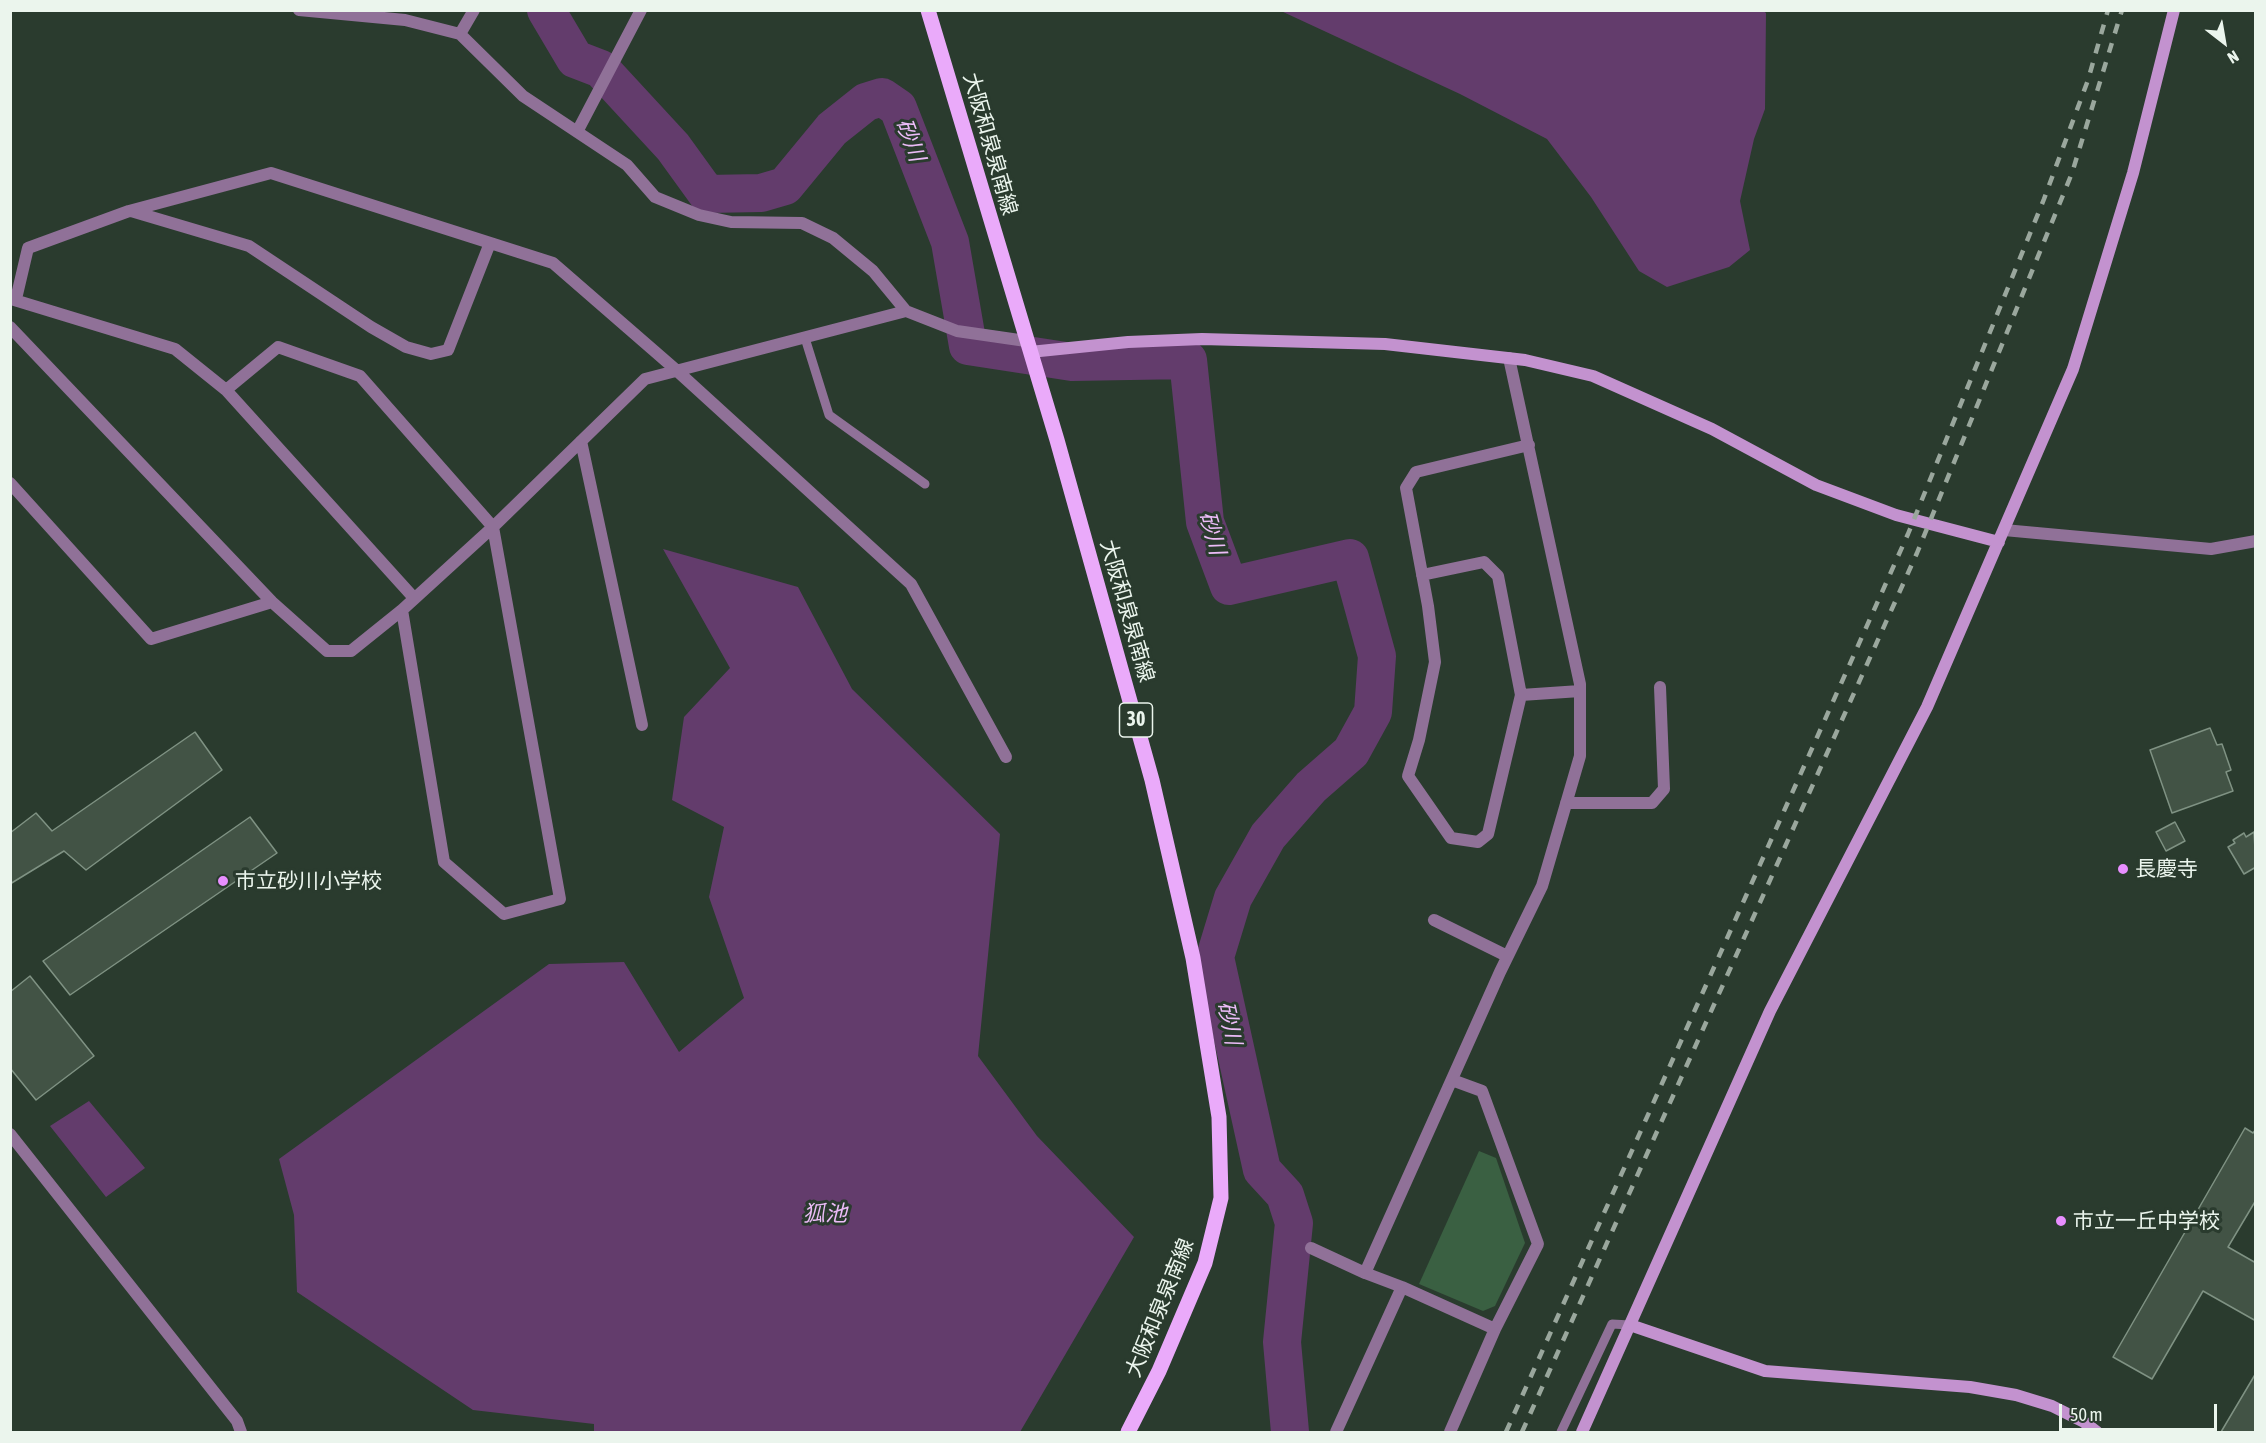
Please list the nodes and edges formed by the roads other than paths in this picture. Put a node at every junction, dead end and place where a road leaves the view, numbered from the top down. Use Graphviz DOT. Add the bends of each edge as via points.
graph roads {
  1 [pos="299,10"];
  2 [pos="474,10"];
  3 [pos="641,10"];
  4 [pos="928,10"];
  5 [pos="2174,10"];
  6 [pos="460,34"];
  7 [pos="577,132"];
  8 [pos="129,211"];
  9 [pos="490,243"];
  10 [pos="13,299"];
  11 [pos="906,311"];
  12 [pos="10,327"];
  13 [pos="805,338"];
  14 [pos="1028,347"];
  15 [pos="1509,358"];
  16 [pos="675,369"];
  17 [pos="226,390"];
  18 [pos="581,441"];
  19 [pos="1529,445"];
  20 [pos="10,483"];
  21 [pos="926,484"];
  22 [pos="493,527"];
  23 [pos="2004,530"];
  24 [pos="2256,541"];
  25 [pos="1999,542"];
  26 [pos="1422,575"];
  27 [pos="414,598"];
  28 [pos="272,602"];
  29 [pos="402,610"];
  30 [pos="1660,687"];
  31 [pos="1580,692"];
  32 [pos="1521,695"];
  33 [pos="642,725"];
  34 [pos="1006,757"];
  35 [pos="1566,803"];
  36 [pos="1434,920"];
  37 [pos="1507,956"];
  38 [pos="1452,1080"];
  39 [pos="10,1134"];
  40 [pos="1311,1248"];
  41 [pos="1365,1273"];
  42 [pos="1402,1287"];
  43 [pos="1630,1325"];
  44 [pos="1496,1329"];
  45 [pos="241,1432"];
  46 [pos="1128,1432"];
  47 [pos="1336,1432"];
  48 [pos="1450,1432"];
  49 [pos="1561,1432"];
  50 [pos="1582,1432"];
  51 [pos="2097,1432"];
  1 -- 6 [label="street" via="405,20"];
  2 -- 6 [label="street"];
  3 -- 7 [label="street"];
  4 -- 14 [label="main road, 大阪和泉泉南線 / 30"];
  5 -- 23 [label="street" via="2133,173 2073,369"];
  6 -- 7 [label="street" via="523,96"];
  7 -- 11 [label="street" via="627,165 655,197 699,215 730,222 802,223 833,238 873,271"];
  8 -- 9 [label="street" via="271,173"];
  8 -- 9 [label="street" via="249,246 371,327 431,354 448,350"];
  8 -- 10 [label="street" via="28,248"];
  9 -- 16 [label="street" via="553,263"];
  10 -- 17 [label="street" via="175,349"];
  11 -- 13 [label="street"];
  11 -- 14 [label="street" via="957,331"];
  12 -- 28 [label="street"];
  13 -- 16 [label="street"];
  13 -- 21 [label="lane" via="829,414"];
  14 -- 15 [label="street" via="1202,339 1385,344"];
  14 -- 46 [label="main road, 大阪和泉泉南線 / 30" via="1152,780 1193,958 1219,1117 1221,1198 1205,1263"];
  15 -- 19 [label="street"];
  15 -- 25 [label="street" via="1593,376 1712,429 1816,485 1896,515"];
  16 -- 18 [label="street" via="645,379"];
  16 -- 34 [label="street" via="911,584"];
  17 -- 22 [label="street" via="278,347 360,376"];
  17 -- 27 [label="street"];
  18 -- 22 [label="street"];
  18 -- 33 [label="street"];
  19 -- 26 [label="street" via="1416,472 1406,488"];
  19 -- 31 [label="street"];
  20 -- 28 [label="street" via="151,639"];
  22 -- 27 [label="street"];
  22 -- 29 [label="street" via="560,899 504,914 444,862"];
  23 -- 24 [label="street" via="2211,549"];
  23 -- 25 [label="street"];
  25 -- 43 [label="street" via="1927,707 1770,1011"];
  26 -- 32 [label="street" via="1484,562 1498,576"];
  26 -- 32 [label="street" via="1435,662 1408,776 1451,838 1478,842 1488,834"];
  27 -- 29 [label="street"];
  28 -- 29 [label="street" via="327,651 351,651"];
  30 -- 35 [label="street" via="1664,789 1652,803"];
  31 -- 32 [label="street"];
  31 -- 35 [label="street" via="1580,756"];
  35 -- 37 [label="street" via="1542,886"];
  36 -- 37 [label="street"];
  37 -- 38 [label="street"];
  38 -- 41 [label="street"];
  38 -- 44 [label="street" via="1482,1091 1538,1244"];
  39 -- 45 [label="street" via="237,1421"];
  40 -- 41 [label="street"];
  41 -- 42 [label="street"];
  42 -- 44 [label="street"];
  42 -- 47 [label="street"];
  43 -- 49 [label="lane" via="1612,1324"];
  43 -- 50 [label="street"];
  43 -- 51 [label="street" via="1765,1371 1970,1387 2016,1395 2052,1406"];
  44 -- 48 [label="street"];
}
